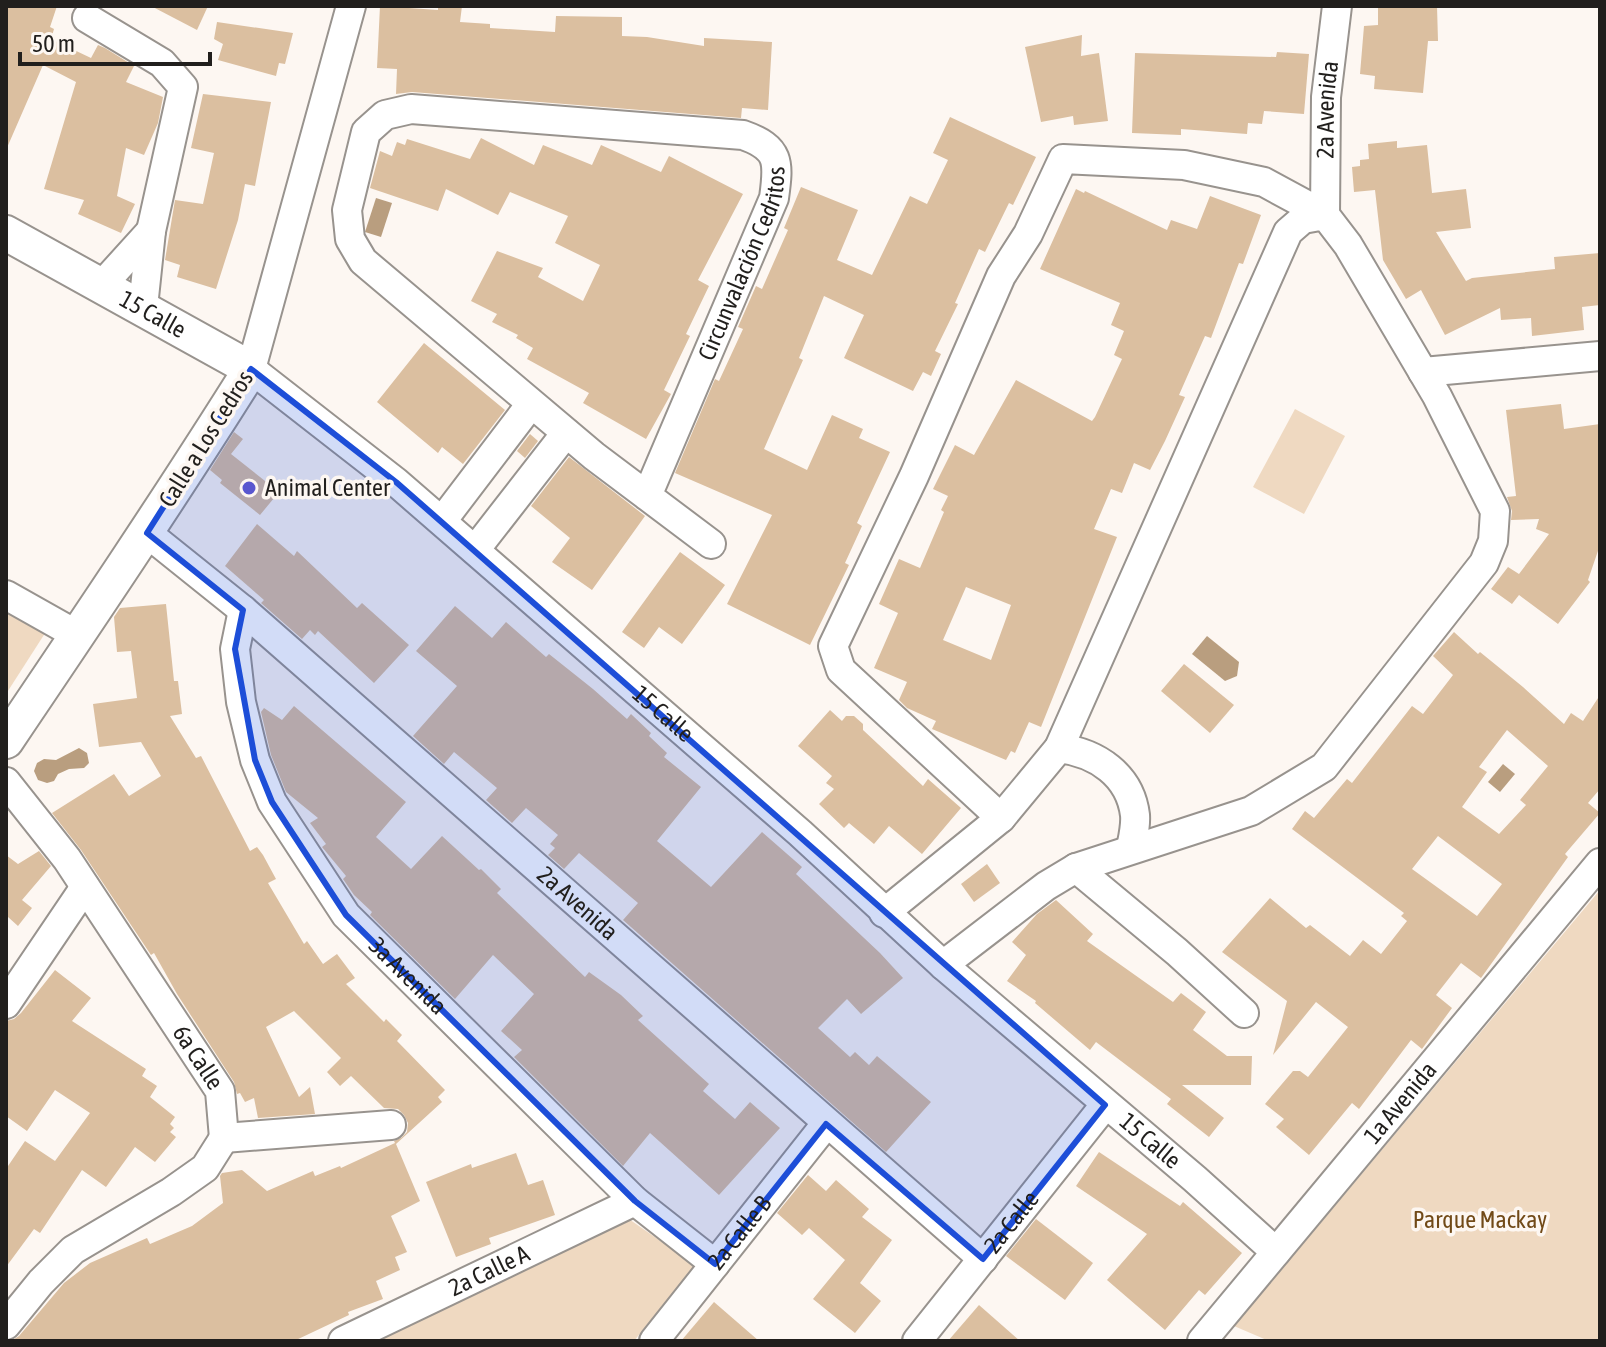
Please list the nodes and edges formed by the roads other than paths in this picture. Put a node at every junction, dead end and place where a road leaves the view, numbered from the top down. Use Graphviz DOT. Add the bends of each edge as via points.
graph roads {
  1 [pos="351,6"];
  2 [pos="1337,6"];
  3 [pos="87,18"];
  4 [pos="1325,215"];
  5 [pos="151,231"];
  6 [pos="6,233"];
  7 [pos="102,285"];
  8 [pos="143,307"];
  9 [pos="1600,356"];
  10 [pos="251,369"];
  11 [pos="1423,372"];
  12 [pos="531,404"];
  13 [pos="566,433"];
  14 [pos="647,496"];
  15 [pos="442,521"];
  16 [pos="158,541"];
  17 [pos="711,544"];
  18 [pos="475,550"];
  19 [pos="6,595"];
  20 [pos="243,610"];
  21 [pos="64,628"];
  22 [pos="6,741"];
  23 [pos="1059,748"];
  24 [pos="6,782"];
  25 [pos="1001,818"];
  26 [pos="1131,848"];
  27 [pos="1600,863"];
  28 [pos="1076,868"];
  29 [pos="85,887"];
  30 [pos="884,913"];
  31 [pos="943,965"];
  32 [pos="6,1004"];
  33 [pos="1244,1013"];
  34 [pos="1105,1105"];
  35 [pos="826,1124"];
  36 [pos="391,1125"];
  37 [pos="224,1138"];
  38 [pos="635,1201"];
  39 [pos="1276,1252"];
  40 [pos="983,1259"];
  41 [pos="715,1264"];
  42 [pos="6,1325"];
  43 [pos="343,1341"];
  44 [pos="654,1341"];
  45 [pos="917,1341"];
  46 [pos="1202,1341"];
  1 -- 10 [label="street, Calle a Los Cedros"];
  2 -- 4 [label="street, 2a Avenida" via="1326,97"];
  3 -- 5 [label="street" via="162,63 183,87"];
  4 -- 11 [label="street"];
  4 -- 23 [label="street" via="1303,219 1288,232"];
  4 -- 25 [label="street" via="1264,182 1184,165 1063,159 1028,234 1001,276 833,646 841,670"];
  5 -- 7 [label="street"];
  5 -- 8 [label="street"];
  6 -- 7 [label="street, 15 Calle"];
  7 -- 8 [label="street, 15 Calle"];
  8 -- 10 [label="street, 15 Calle"];
  9 -- 11 [label="street"];
  10 -- 15 [label="street, 15 Calle"];
  10 -- 16 [label="street, Calle a Los Cedros"];
  11 -- 26 [label="street" via="1495,511 1493,541 1484,563 1324,767 1251,811"];
  12 -- 13 [label="street, Circunvalación Cedritos"];
  12 -- 14 [label="street, Circunvalación Cedritos" via="363,261 350,239 347,210 366,132 385,115 411,109 743,135 763,142 778,170 774,198"];
  12 -- 15 [label="street"];
  13 -- 14 [label="street, Circunvalación Cedritos"];
  13 -- 18 [label="street"];
  14 -- 17 [label="street"];
  15 -- 18 [label="street, 15 Calle"];
  16 -- 20 [label="street, 2a Avenida"];
  16 -- 21 [label="street, Calle a Los Cedros"];
  18 -- 30 [label="street, 15 Calle" via="800,833"];
  19 -- 21 [label="street"];
  20 -- 35 [label="street, 2a Avenida"];
  20 -- 38 [label="street, 3a Avenida" via="235,649 255,760 272,802 311,863 346,915"];
  21 -- 22 [label="street, Calle a Los Cedros"];
  23 -- 25 [label="street"];
  23 -- 26 [label="street" via="1107,763 1127,788 1135,817"];
  24 -- 29 [label="street, 6a Calle"];
  25 -- 30 [label="street"];
  26 -- 28 [label="street"];
  27 -- 39 [label="street, 1a Avenida"];
  28 -- 31 [label="street"];
  28 -- 33 [label="street"];
  29 -- 32 [label="street"];
  29 -- 37 [label="street, 6a Calle" via="220,1091"];
  30 -- 31 [label="street, 15 Calle"];
  31 -- 34 [label="street, 15 Calle"];
  34 -- 39 [label="street, 15 Calle"];
  34 -- 40 [label="street, 2a Calle"];
  35 -- 40 [label="street, 2a Avenida"];
  35 -- 41 [label="street, 2a Calle B"];
  36 -- 37 [label="street"];
  37 -- 42 [label="street" via="205,1168 73,1250"];
  38 -- 41 [label="street, 3a Avenida"];
  38 -- 43 [label="street, 2a Calle A"];
  39 -- 46 [label="street, 1a Avenida"];
  40 -- 45 [label="street, 2a Calle"];
  41 -- 44 [label="street, 2a Calle B"];
}
